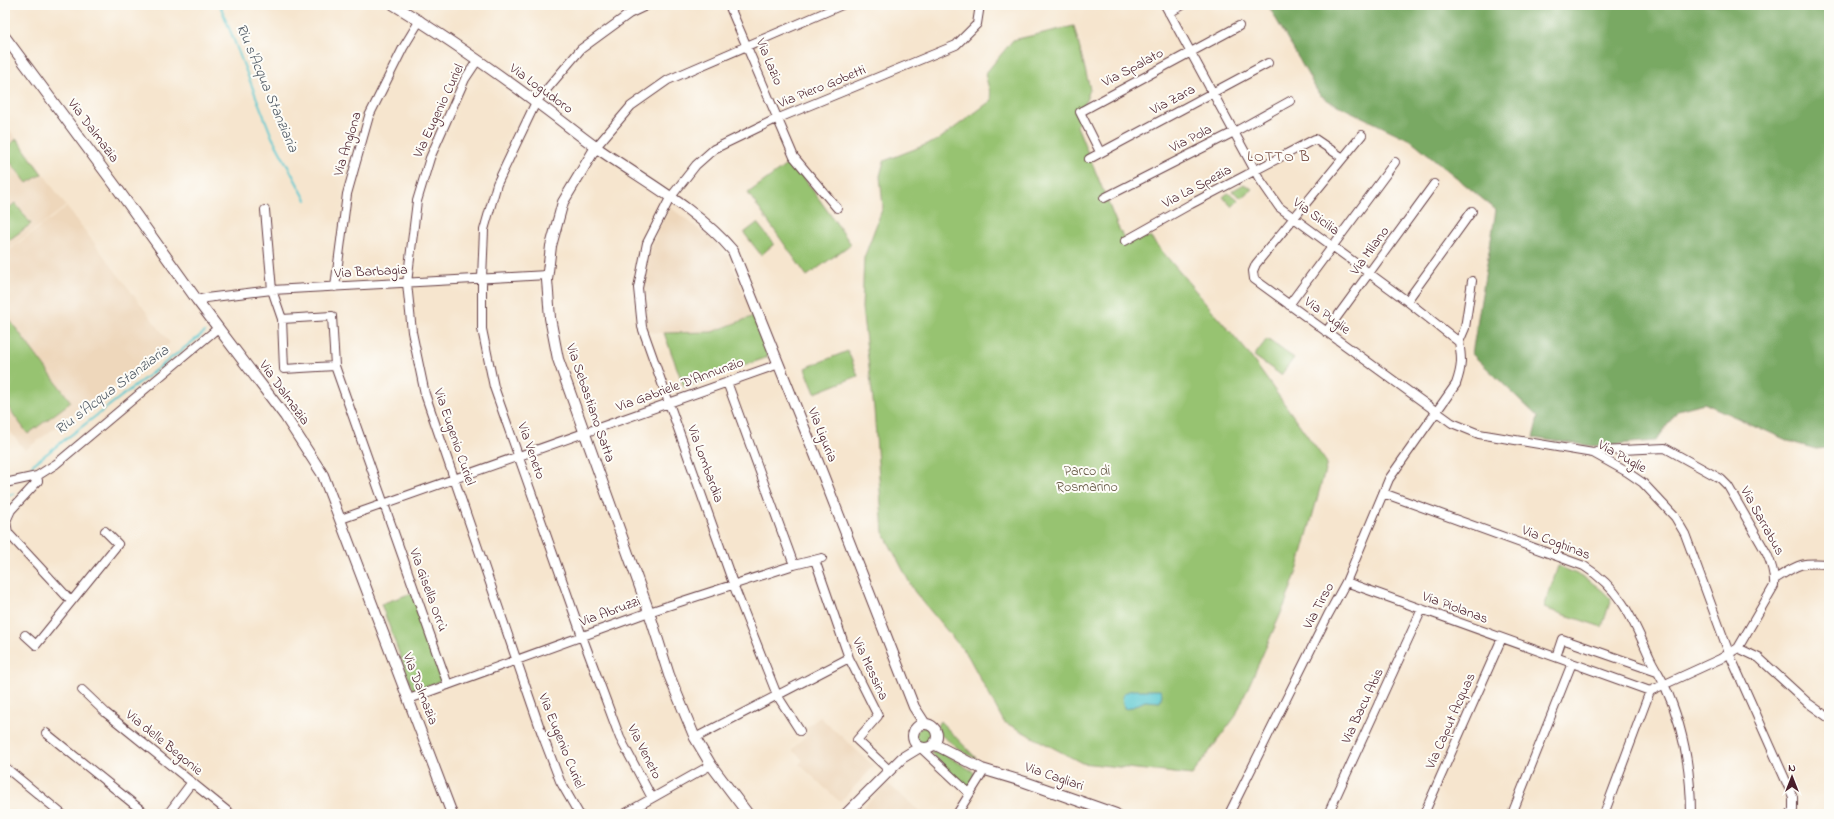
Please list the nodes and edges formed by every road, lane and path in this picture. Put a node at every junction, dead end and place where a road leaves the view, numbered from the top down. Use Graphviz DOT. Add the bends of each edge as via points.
graph roads {
  1 [pos="394,5"];
  2 [pos="648,5"];
  3 [pos="729,5"];
  4 [pos="842,5"];
  5 [pos="980,5"];
  6 [pos="1183,5"];
  7 [pos="1167,9"];
  8 [pos="420,20"];
  9 [pos="1239,26"];
  10 [pos="5,37"];
  11 [pos="747,45"];
  12 [pos="1191,53"];
  13 [pos="478,61"];
  14 [pos="1268,63"];
  15 [pos="1213,93"];
  16 [pos="1290,101"];
  17 [pos="536,102"];
  18 [pos="779,118"];
  19 [pos="1234,132"];
  20 [pos="1362,135"];
  21 [pos="596,147"];
  22 [pos="1100,152"];
  23 [pos="1343,158"];
  24 [pos="1089,159"];
  25 [pos="1395,162"];
  26 [pos="1255,171"];
  27 [pos="1434,184"];
  28 [pos="670,198"];
  29 [pos="1104,198"];
  30 [pos="837,208"];
  31 [pos="265,210"];
  32 [pos="1472,211"];
  33 [pos="1293,218"];
  34 [pos="1125,241"];
  35 [pos="1332,246"];
  36 [pos="1370,274"];
  37 [pos="547,275"];
  38 [pos="482,278"];
  39 [pos="1472,281"];
  40 [pos="407,283"];
  41 [pos="335,286"];
  42 [pos="272,290"];
  43 [pos="197,300"];
  44 [pos="1407,300"];
  45 [pos="1289,305"];
  46 [pos="282,319"];
  47 [pos="218,328"];
  48 [pos="1326,332"];
  49 [pos="1459,342"];
  50 [pos="779,364"];
  51 [pos="335,366"];
  52 [pos="727,382"];
  53 [pos="669,403"];
  54 [pos="1436,413"];
  55 [pos="585,433"];
  56 [pos="1593,453"];
  57 [pos="519,456"];
  58 [pos="37,476"];
  59 [pos="454,479"];
  60 [pos="5,483"];
  61 [pos="1383,493"];
  62 [pos="383,504"];
  63 [pos="341,519"];
  64 [pos="105,531"];
  65 [pos="819,559"];
  66 [pos="1829,564"];
  67 [pos="794,565"];
  68 [pos="1775,579"];
  69 [pos="1346,582"];
  70 [pos="734,584"];
  71 [pos="71,601"];
  72 [pos="1422,609"];
  73 [pos="649,612"];
  74 [pos="24,635"];
  75 [pos="582,636"];
  76 [pos="1502,638"];
  77 [pos="1738,648"];
  78 [pos="1729,653"];
  79 [pos="1556,657"];
  80 [pos="849,658"];
  81 [pos="516,660"];
  82 [pos="1572,663"];
  83 [pos="1657,672"];
  84 [pos="1664,683"];
  85 [pos="448,685"];
  86 [pos="82,690"];
  87 [pos="1650,691"];
  88 [pos="777,695"];
  89 [pos="409,699"];
  90 [pos="1829,718"];
  91 [pos="918,728"];
  92 [pos="800,731"];
  93 [pos="46,733"];
  94 [pos="695,738"];
  95 [pos="936,739"];
  96 [pos="921,747"];
  97 [pos="902,758"];
  98 [pos="711,765"];
  99 [pos="5,767"];
  100 [pos="982,769"];
  101 [pos="889,770"];
  102 [pos="192,782"];
  103 [pos="969,794"];
  104 [pos="652,798"];
  105 [pos="62,814"];
  106 [pos="146,814"];
  107 [pos="168,814"];
  108 [pos="231,814"];
  109 [pos="452,814"];
  110 [pos="579,814"];
  111 [pos="624,814"];
  112 [pos="748,814"];
  113 [pos="846,814"];
  114 [pos="957,814"];
  115 [pos="1116,814"];
  116 [pos="1229,814"];
  117 [pos="1328,814"];
  118 [pos="1424,814"];
  119 [pos="1512,814"];
  120 [pos="1604,814"];
  121 [pos="1691,814"];
  122 [pos="1790,814"];
  1 -- 8 [label="street, Via Logudoro"];
  2 -- 17 [label="street, Via Veneto" via="629,14 581,49"];
  3 -- 11 [label="street, Via Lazio"];
  4 -- 11 [label="street, Via Sebastiano Satta"];
  5 -- 18 [label="street, Via Piero Gobetti" via="977,24 956,45"];
  6 -- 7 [label="street"];
  7 -- 12 [label="street, Via Sicilia"];
  8 -- 13 [label="street, Via Logudoro"];
  8 -- 41 [label="street, Via Anglona" via="369,116 347,194"];
  9 -- 12 [label="street, Via Spalato"];
  10 -- 43 [label="street, Via Dalmazia"];
  11 -- 18 [label="street, Via Lazio"];
  11 -- 21 [label="street, Via Sebastiano Satta" via="668,80 631,106"];
  12 -- 15 [label="street, Via Sicilia"];
  12 -- 22 [label="street, Via Spalato" via="1080,112"];
  13 -- 17 [label="street, Via Logudoro"];
  13 -- 40 [label="street, Via Eugenio Curiel" via="465,79 430,158 417,201"];
  14 -- 15 [label="street, Via Zara"];
  15 -- 19 [label="street, Via Sicilia"];
  15 -- 22 [label="street, Via Zara"];
  16 -- 19 [label="street, Via Pola"];
  17 -- 21 [label="street, Via Logudoro"];
  17 -- 38 [label="street, Via Veneto" via="498,184 484,230"];
  18 -- 28 [label="street, Via Piero Gobetti" via="714,149 696,165"];
  18 -- 30 [label="street, Via Lazio" via="794,157"];
  19 -- 26 [label="street, Via Sicilia"];
  19 -- 29 [label="street, Via Pola"];
  20 -- 23 [label="street"];
  21 -- 28 [label="street, Via Logudoro"];
  21 -- 37 [label="street, Via Sebastiano Satta" via="563,202 551,246"];
  22 -- 24 [label="street, Via Zara"];
  23 -- 26 [label="street, Via La Spezia" via="1315,139"];
  23 -- 33 [label="street"];
  25 -- 35 [label="street"];
  26 -- 33 [label="street, Via Sicilia" via="1280,207"];
  26 -- 34 [label="street, Via La Spezia"];
  27 -- 36 [label="street, Via Milano"];
  28 -- 50 [label="street, Via Liguria" via="720,236 733,252"];
  28 -- 53 [label="street, Via Lombardia" via="648,243 638,288 642,327"];
  31 -- 42 [label="street"];
  32 -- 44 [label="street"];
  33 -- 35 [label="street, Via Sicilia"];
  33 -- 45 [label="street, Via Puglie" via="1253,271 1254,279"];
  35 -- 36 [label="street, Via Sicilia"];
  35 -- 45 [label="street"];
  36 -- 44 [label="street, Via Sicilia"];
  36 -- 48 [label="street, Via Milano"];
  37 -- 38 [label="street, Via Barbagia"];
  37 -- 55 [label="street, Via Sebastiano Satta" via="550,318 558,359"];
  38 -- 40 [label="street, Via Barbagia"];
  38 -- 57 [label="street, Via Veneto" via="482,329 494,387"];
  39 -- 49 [label="street" via="1465,328"];
  40 -- 41 [label="street, Via Barbagia"];
  40 -- 59 [label="street, Via Eugenio Curiel" via="412,332 424,394"];
  41 -- 42 [label="street, Via Barbagia"];
  42 -- 43 [label="street, Via Barbagia"];
  42 -- 46 [label="street"];
  43 -- 47 [label="street, Via Dalmazia"];
  44 -- 49 [label="street, Via Sicilia"];
  45 -- 48 [label="street, Via Puglie"];
  46 -- 51 [label="street, Via Gisella Orrù" via="332,316"];
  46 -- 51 [label="street" via="284,369"];
  47 -- 58 [label="street" via="56,464"];
  47 -- 63 [label="street, Via Dalmazia" via="285,416 323,475"];
  48 -- 54 [label="street, Via Puglie"];
  49 -- 54 [label="street" via="1462,368 1456,384"];
  50 -- 52 [label="street, Via Gabriele D'Annunzio"];
  50 -- 91 [label="street, Via Liguria" via="914,707"];
  51 -- 62 [label="street, Via Gisella Orrù"];
  52 -- 53 [label="street, Via Gabriele D'Annunzio"];
  52 -- 67 [label="street"];
  53 -- 55 [label="street, Via Gabriele D'Annunzio"];
  53 -- 70 [label="street, Via Lombardia"];
  54 -- 56 [label="street, Via Puglie" via="1479,434"];
  54 -- 61 [label="street, Via Tirso"];
  55 -- 57 [label="street, Via Gabriele D'Annunzio"];
  55 -- 73 [label="street, Via Sebastiano Satta"];
  56 -- 68 [label="street, Via Sarrabus" via="1665,448 1721,479 1728,486 1767,554"];
  56 -- 78 [label="street, Via Puglie" via="1643,483 1675,517 1685,534"];
  57 -- 59 [label="street, Via Gabriele D'Annunzio"];
  57 -- 75 [label="street, Via Veneto"];
  58 -- 60 [label="street"];
  58 -- 71 [label="street" via="38,481 11,510 6,521 8,532"];
  59 -- 62 [label="street, Via Gabriele D'Annunzio"];
  59 -- 81 [label="street, Via Eugenio Curiel"];
  61 -- 69 [label="street, Via Tirso"];
  61 -- 83 [label="street, Via Coghinas" via="1584,566 1595,573 1612,589 1629,612"];
  62 -- 63 [label="street, Via Gabriele D'Annunzio"];
  62 -- 85 [label="street, Via Gisella Orrù"];
  63 -- 89 [label="street, Via Dalmazia"];
  64 -- 71 [label="street" via="118,544"];
  65 -- 67 [label="street, Via Abruzzi"];
  65 -- 80 [label="street, Via Messina"];
  66 -- 68 [label="street" via="1797,565"];
  67 -- 70 [label="street, Via Abruzzi"];
  68 -- 77 [label="street, Via Sarrabus" via="1774,586"];
  69 -- 72 [label="street, Via Piolanas"];
  69 -- 116 [label="street, Via Tirso"];
  70 -- 73 [label="street, Via Abruzzi"];
  70 -- 88 [label="street, Via Lombardia"];
  71 -- 74 [label="street" via="36,645"];
  72 -- 76 [label="street, Via Piolanas"];
  72 -- 117 [label="street, Via Bacu Abis"];
  73 -- 75 [label="street, Via Abruzzi"];
  73 -- 94 [label="street, Via Sebastiano Satta" via="669,675"];
  75 -- 81 [label="street, Via Abruzzi"];
  75 -- 104 [label="street, Via Veneto" via="620,738"];
  76 -- 79 [label="street, Via Piolanas"];
  76 -- 118 [label="street, Via Caput Acquas"];
  77 -- 78 [label="street"];
  77 -- 90 [label="street" via="1759,658 1808,703"];
  78 -- 84 [label="street"];
  78 -- 122 [label="street, Via Puglie" via="1793,797 1793,810"];
  79 -- 82 [label="street, Via Piolanas"];
  79 -- 83 [label="street" via="1562,639"];
  80 -- 88 [label="street"];
  80 -- 101 [label="street, Via Messina" via="878,716 856,740"];
  81 -- 85 [label="street, Via Abruzzi"];
  81 -- 110 [label="street, Via Eugenio Curiel" via="560,781"];
  82 -- 87 [label="street, Via Piolanas"];
  82 -- 119 [label="street"];
  83 -- 84 [label="street, Via Coghinas"];
  84 -- 87 [label="street"];
  84 -- 121 [label="street, Via Coghinas" via="1682,732 1687,754"];
  85 -- 89 [label="street, Via Abruzzi"];
  86 -- 102 [label="street, Via delle Begonie" via="106,713"];
  87 -- 120 [label="street"];
  88 -- 92 [label="street, Via Lombardia"];
  88 -- 94 [label="street"];
  89 -- 109 [label="street, Via Dalmazia"];
  91 -- 95 [label="street" via="933,727"];
  91 -- 96 [label="street" via="914,742"];
  91 -- 97 [label="street"];
  93 -- 106 [label="street"];
  94 -- 98 [label="street, Via Sebastiano Satta"];
  95 -- 96 [label="street" via="927,748"];
  95 -- 100 [label="street, Via Cagliari"];
  96 -- 97 [label="street"];
  96 -- 103 [label="street"];
  97 -- 101 [label="street"];
  98 -- 104 [label="street"];
  98 -- 112 [label="street, Via Sebastiano Satta"];
  99 -- 105 [label="street"];
  100 -- 103 [label="street" via="982,774"];
  100 -- 115 [label="street, Via Cagliari"];
  101 -- 113 [label="street"];
  102 -- 107 [label="street"];
  102 -- 108 [label="street, Via delle Begonie"];
  103 -- 114 [label="street"];
  104 -- 111 [label="street"];
}
